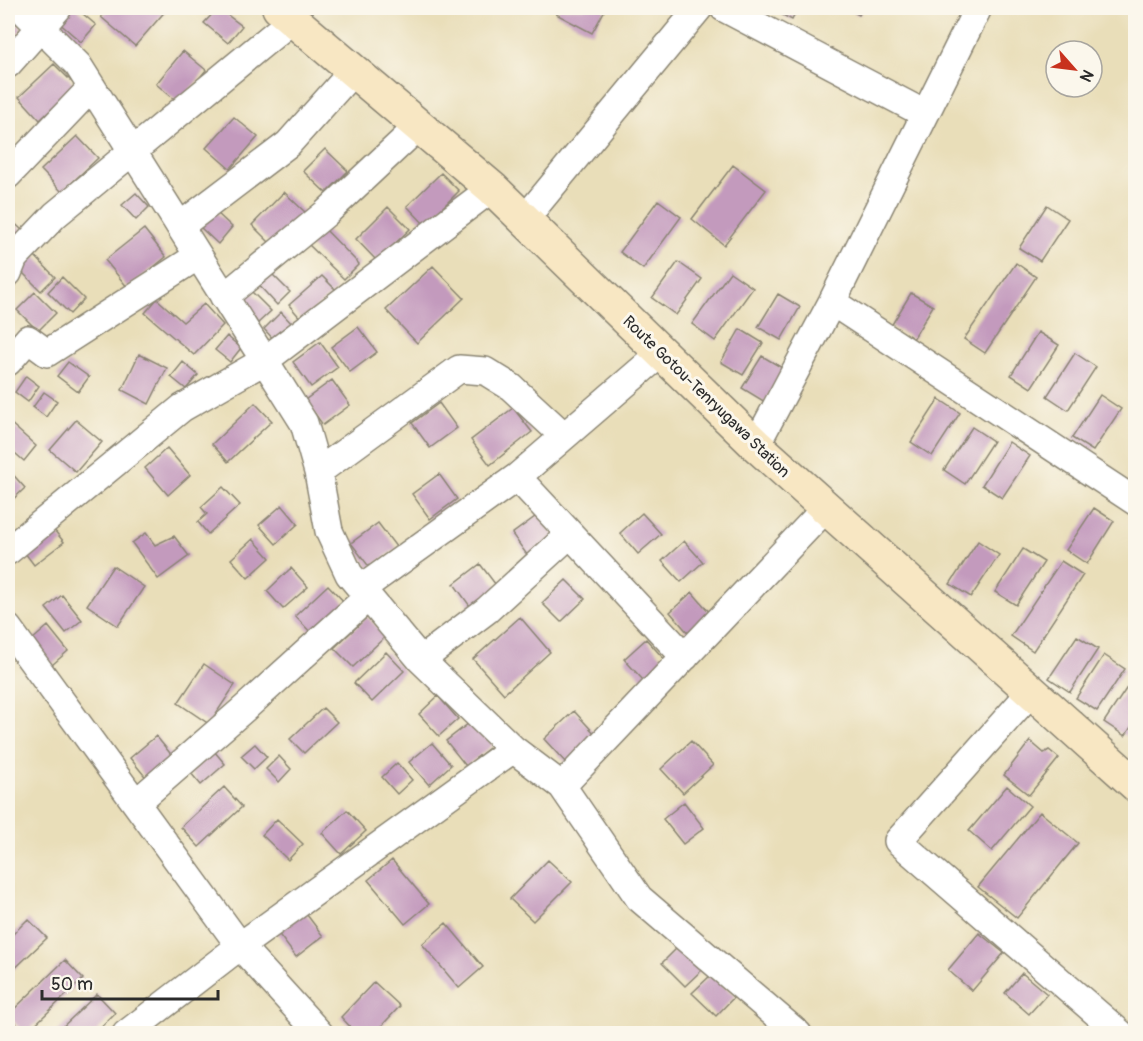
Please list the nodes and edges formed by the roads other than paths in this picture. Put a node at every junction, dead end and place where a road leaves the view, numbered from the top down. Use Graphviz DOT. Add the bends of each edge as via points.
graph roads {
  1 [pos="21,8"];
  2 [pos="699,8"];
  3 [pos="724,8"];
  4 [pos="978,8"];
  5 [pos="286,13"];
  6 [pos="50,16"];
  7 [pos="8,64"];
  8 [pos="354,70"];
  9 [pos="92,87"];
  10 [pos="925,114"];
  11 [pos="420,125"];
  12 [pos="132,151"];
  13 [pos="8,175"];
  14 [pos="492,188"];
  15 [pos="525,220"];
  16 [pos="180,226"];
  17 [pos="198,256"];
  18 [pos="8,273"];
  19 [pos="224,297"];
  20 [pos="832,302"];
  21 [pos="661,353"];
  22 [pos="264,361"];
  23 [pos="8,362"];
  24 [pos="564,436"];
  25 [pos="756,445"];
  26 [pos="318,472"];
  27 [pos="517,477"];
  28 [pos="1136,502"];
  29 [pos="825,509"];
  30 [pos="570,534"];
  31 [pos="8,551"];
  32 [pos="365,593"];
  33 [pos="8,628"];
  34 [pos="685,657"];
  35 [pos="421,660"];
  36 [pos="1030,693"];
  37 [pos="513,749"];
  38 [pos="1136,785"];
  39 [pos="562,786"];
  40 [pos="136,803"];
  41 [pos="240,946"];
  42 [pos="126,1034"];
  43 [pos="320,1034"];
  44 [pos="798,1034"];
  45 [pos="1121,1034"];
  1 -- 6 [label="street"];
  2 -- 15 [label="street"];
  3 -- 10 [label="street"];
  4 -- 10 [label="street"];
  5 -- 8 [label="main road, Route Gotou-Tenryugawa Station"];
  5 -- 12 [label="street"];
  6 -- 7 [label="street"];
  6 -- 9 [label="street"];
  8 -- 11 [label="main road, Route Gotou-Tenryugawa Station"];
  8 -- 16 [label="street" via="288,144"];
  9 -- 12 [label="street"];
  9 -- 13 [label="street"];
  10 -- 20 [label="street"];
  11 -- 14 [label="main road, Route Gotou-Tenryugawa Station"];
  11 -- 19 [label="street" via="325,214"];
  12 -- 16 [label="street"];
  12 -- 18 [label="street" via="55,214 14,258"];
  14 -- 15 [label="main road, Route Gotou-Tenryugawa Station"];
  14 -- 22 [label="street"];
  15 -- 21 [label="main road, Route Gotou-Tenryugawa Station"];
  16 -- 17 [label="street"];
  17 -- 19 [label="street"];
  17 -- 23 [label="street" via="47,353 28,339"];
  19 -- 22 [label="street"];
  20 -- 25 [label="street"];
  20 -- 28 [label="street"];
  21 -- 24 [label="street"];
  21 -- 25 [label="main road, Route Gotou-Tenryugawa Station"];
  22 -- 26 [label="street" via="304,423"];
  22 -- 31 [label="street" via="182,408"];
  24 -- 26 [label="street" via="512,387 485,371 459,369"];
  24 -- 27 [label="street"];
  25 -- 29 [label="main road, Route Gotou-Tenryugawa Station"];
  26 -- 32 [label="street" via="329,531 349,574"];
  27 -- 30 [label="street"];
  27 -- 32 [label="street"];
  29 -- 34 [label="street"];
  29 -- 36 [label="main road, Route Gotou-Tenryugawa Station"];
  30 -- 34 [label="street"];
  30 -- 35 [label="street" via="487,610"];
  32 -- 35 [label="street"];
  32 -- 40 [label="street" via="245,708"];
  33 -- 40 [label="street"];
  34 -- 39 [label="street"];
  35 -- 37 [label="street"];
  36 -- 38 [label="main road, Route Gotou-Tenryugawa Station"];
  36 -- 45 [label="street" via="898,841"];
  37 -- 39 [label="street"];
  37 -- 41 [label="street"];
  39 -- 44 [label="street" via="639,898"];
  40 -- 41 [label="street"];
  41 -- 42 [label="street"];
  41 -- 43 [label="street"];
}
